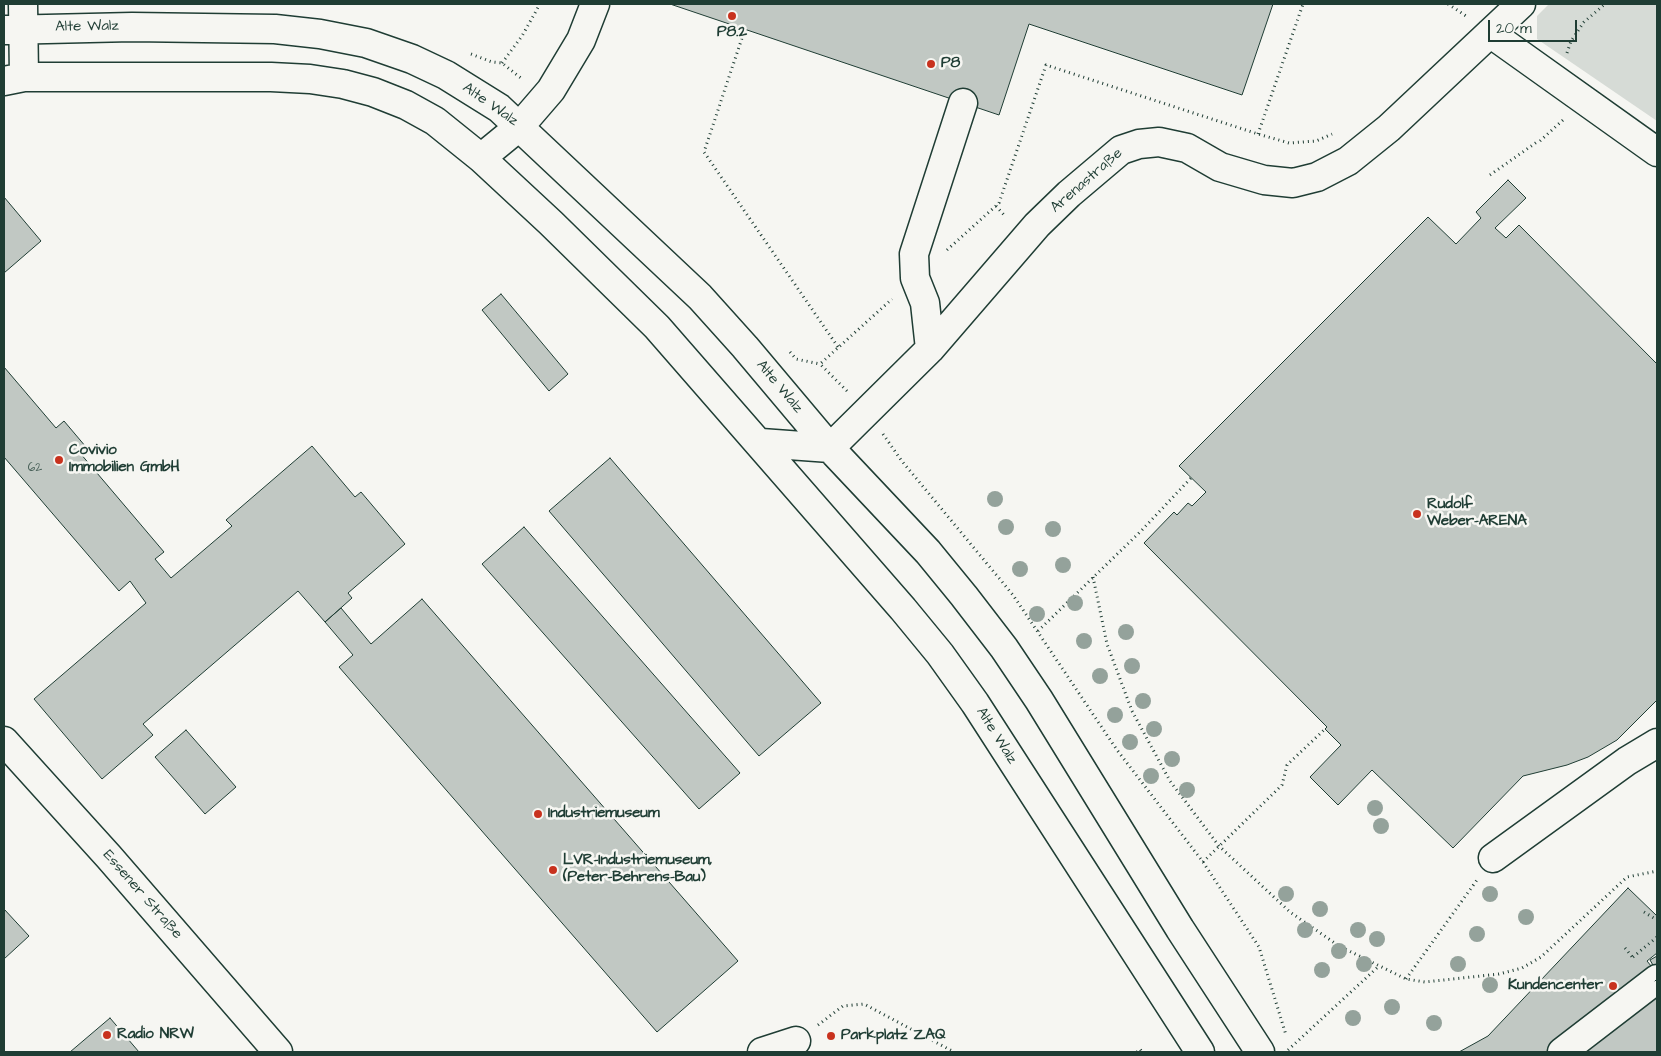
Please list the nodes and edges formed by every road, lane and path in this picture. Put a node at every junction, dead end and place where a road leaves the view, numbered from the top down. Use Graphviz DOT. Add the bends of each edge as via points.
graph roads {
  1 [pos="540,4"];
  2 [pos="595,4"];
  3 [pos="1303,4"];
  4 [pos="1448,4"];
  5 [pos="1521,4"];
  6 [pos="1605,4"];
  7 [pos="16,21"];
  8 [pos="1459,23"];
  9 [pos="745,29"];
  10 [pos="1490,33"];
  11 [pos="502,63"];
  12 [pos="14,79"];
  13 [pos="1559,80"];
  14 [pos="962,103"];
  15 [pos="520,126"];
  16 [pos="1337,132"];
  17 [pos="1258,134"];
  18 [pos="1538,142"];
  19 [pos="1657,152"];
  20 [pos="481,158"];
  21 [pos="1490,175"];
  22 [pos="915,278"];
  23 [pos="838,347"];
  24 [pos="930,348"];
  25 [pos="867,411"];
  26 [pos="760,443"];
  27 [pos="830,448"];
  28 [pos="1191,478"];
  29 [pos="1093,577"];
  30 [pos="1038,631"];
  31 [pos="1325,729"];
  32 [pos="4,741"];
  33 [pos="1657,743"];
  34 [pos="1219,846"];
  35 [pos="1203,862"];
  36 [pos="1487,867"];
  37 [pos="1657,871"];
  38 [pos="1644,912"];
  39 [pos="1657,920"];
  40 [pos="1657,937"];
  41 [pos="1626,948"];
  42 [pos="1632,957"];
  43 [pos="1636,962"];
  44 [pos="1379,966"];
  45 [pos="1406,979"];
  46 [pos="1657,979"];
  47 [pos="1657,992"];
  48 [pos="796,1041"];
  49 [pos="1291,1050"];
  50 [pos="278,1052"];
  51 [pos="762,1052"];
  52 [pos="954,1052"];
  53 [pos="1137,1052"];
  54 [pos="1142,1052"];
  55 [pos="1200,1052"];
  56 [pos="1260,1052"];
  57 [pos="1284,1052"];
  58 [pos="1562,1052"];
  59 [pos="1582,1052"];
  1 -- 11 [label="path"];
  2 -- 15 [label="street" via="581,40 566,66"];
  3 -- 17 [label="path"];
  4 -- 8 [label="path" via="1466,16"];
  5 -- 10 [label="street, Arenastraße"];
  6 -- 13 [label="path" via="1584,22 1571,41"];
  7 -- 12 [label="street, Alte Walz"];
  7 -- 15 [label="street, Alte Walz" via="265,28 366,43 412,59 476,92"];
  9 -- 23 [label="path" via="704,152"];
  10 -- 13 [label="street"];
  10 -- 24 [label="street, Arenastraße" via="1390,128 1348,161 1317,177 1293,183 1264,180 1220,166 1187,148 1159,142 1121,150 1037,225"];
  12 -- 20 [label="street, Alte Walz" via="271,77 342,84 373,92 435,120"];
  13 -- 19 [label="street"];
  14 -- 22 [label="street" via="920,230 914,254"];
  15 -- 20 [label="street"];
  15 -- 27 [label="street, Alte Walz" via="700,297 746,346"];
  16 -- 17 [label="path" via="1316,141 1289,142"];
  17 -- 22 [label="path" via="1046,65 1000,203"];
  18 -- 21 [label="path"];
  20 -- 26 [label="street, Alte Walz" via="657,326"];
  22 -- 23 [label="path"];
  22 -- 24 [label="street" via="925,303"];
  23 -- 25 [label="path" via="820,364"];
  24 -- 25 [label="street, Arenastraße"];
  25 -- 27 [label="street, Arenastraße"];
  25 -- 30 [label="path" via="901,460 1013,594"];
  26 -- 27 [label="street"];
  26 -- 55 [label="street, Alte Walz" via="940,654 975,703"];
  27 -- 56 [label="street, Alte Walz" via="928,552 1004,648"];
  28 -- 29 [label="path"];
  29 -- 30 [label="path"];
  29 -- 34 [label="path" via="1107,644 1132,711 1170,781"];
  30 -- 35 [label="path" via="1117,750"];
  31 -- 34 [label="path" via="1287,765 1282,785"];
  32 -- 50 [label="street, Essener Straße"];
  33 -- 36 [label="street" via="1627,761"];
  34 -- 35 [label="path"];
  34 -- 44 [label="path" via="1290,912 1339,946"];
  35 -- 49 [label="path" via="1259,947"];
  36 -- 45 [label="path"];
  37 -- 45 [label="path" via="1627,877 1541,957 1522,968 1499,974 1425,982"];
  38 -- 39 [label="path"];
  40 -- 42 [label="path"];
  41 -- 42 [label="path"];
  42 -- 43 [label="path"];
  44 -- 45 [label="path"];
  44 -- 49 [label="path"];
  46 -- 58 [label="street"];
  47 -- 59 [label="street"];
  48 -- 51 [label="street"];
  48 -- 52 [label="path" via="844,1006 864,1004"];
  49 -- 57 [label="path"];
  53 -- 54 [label="path" via="1140,1049"];
}
